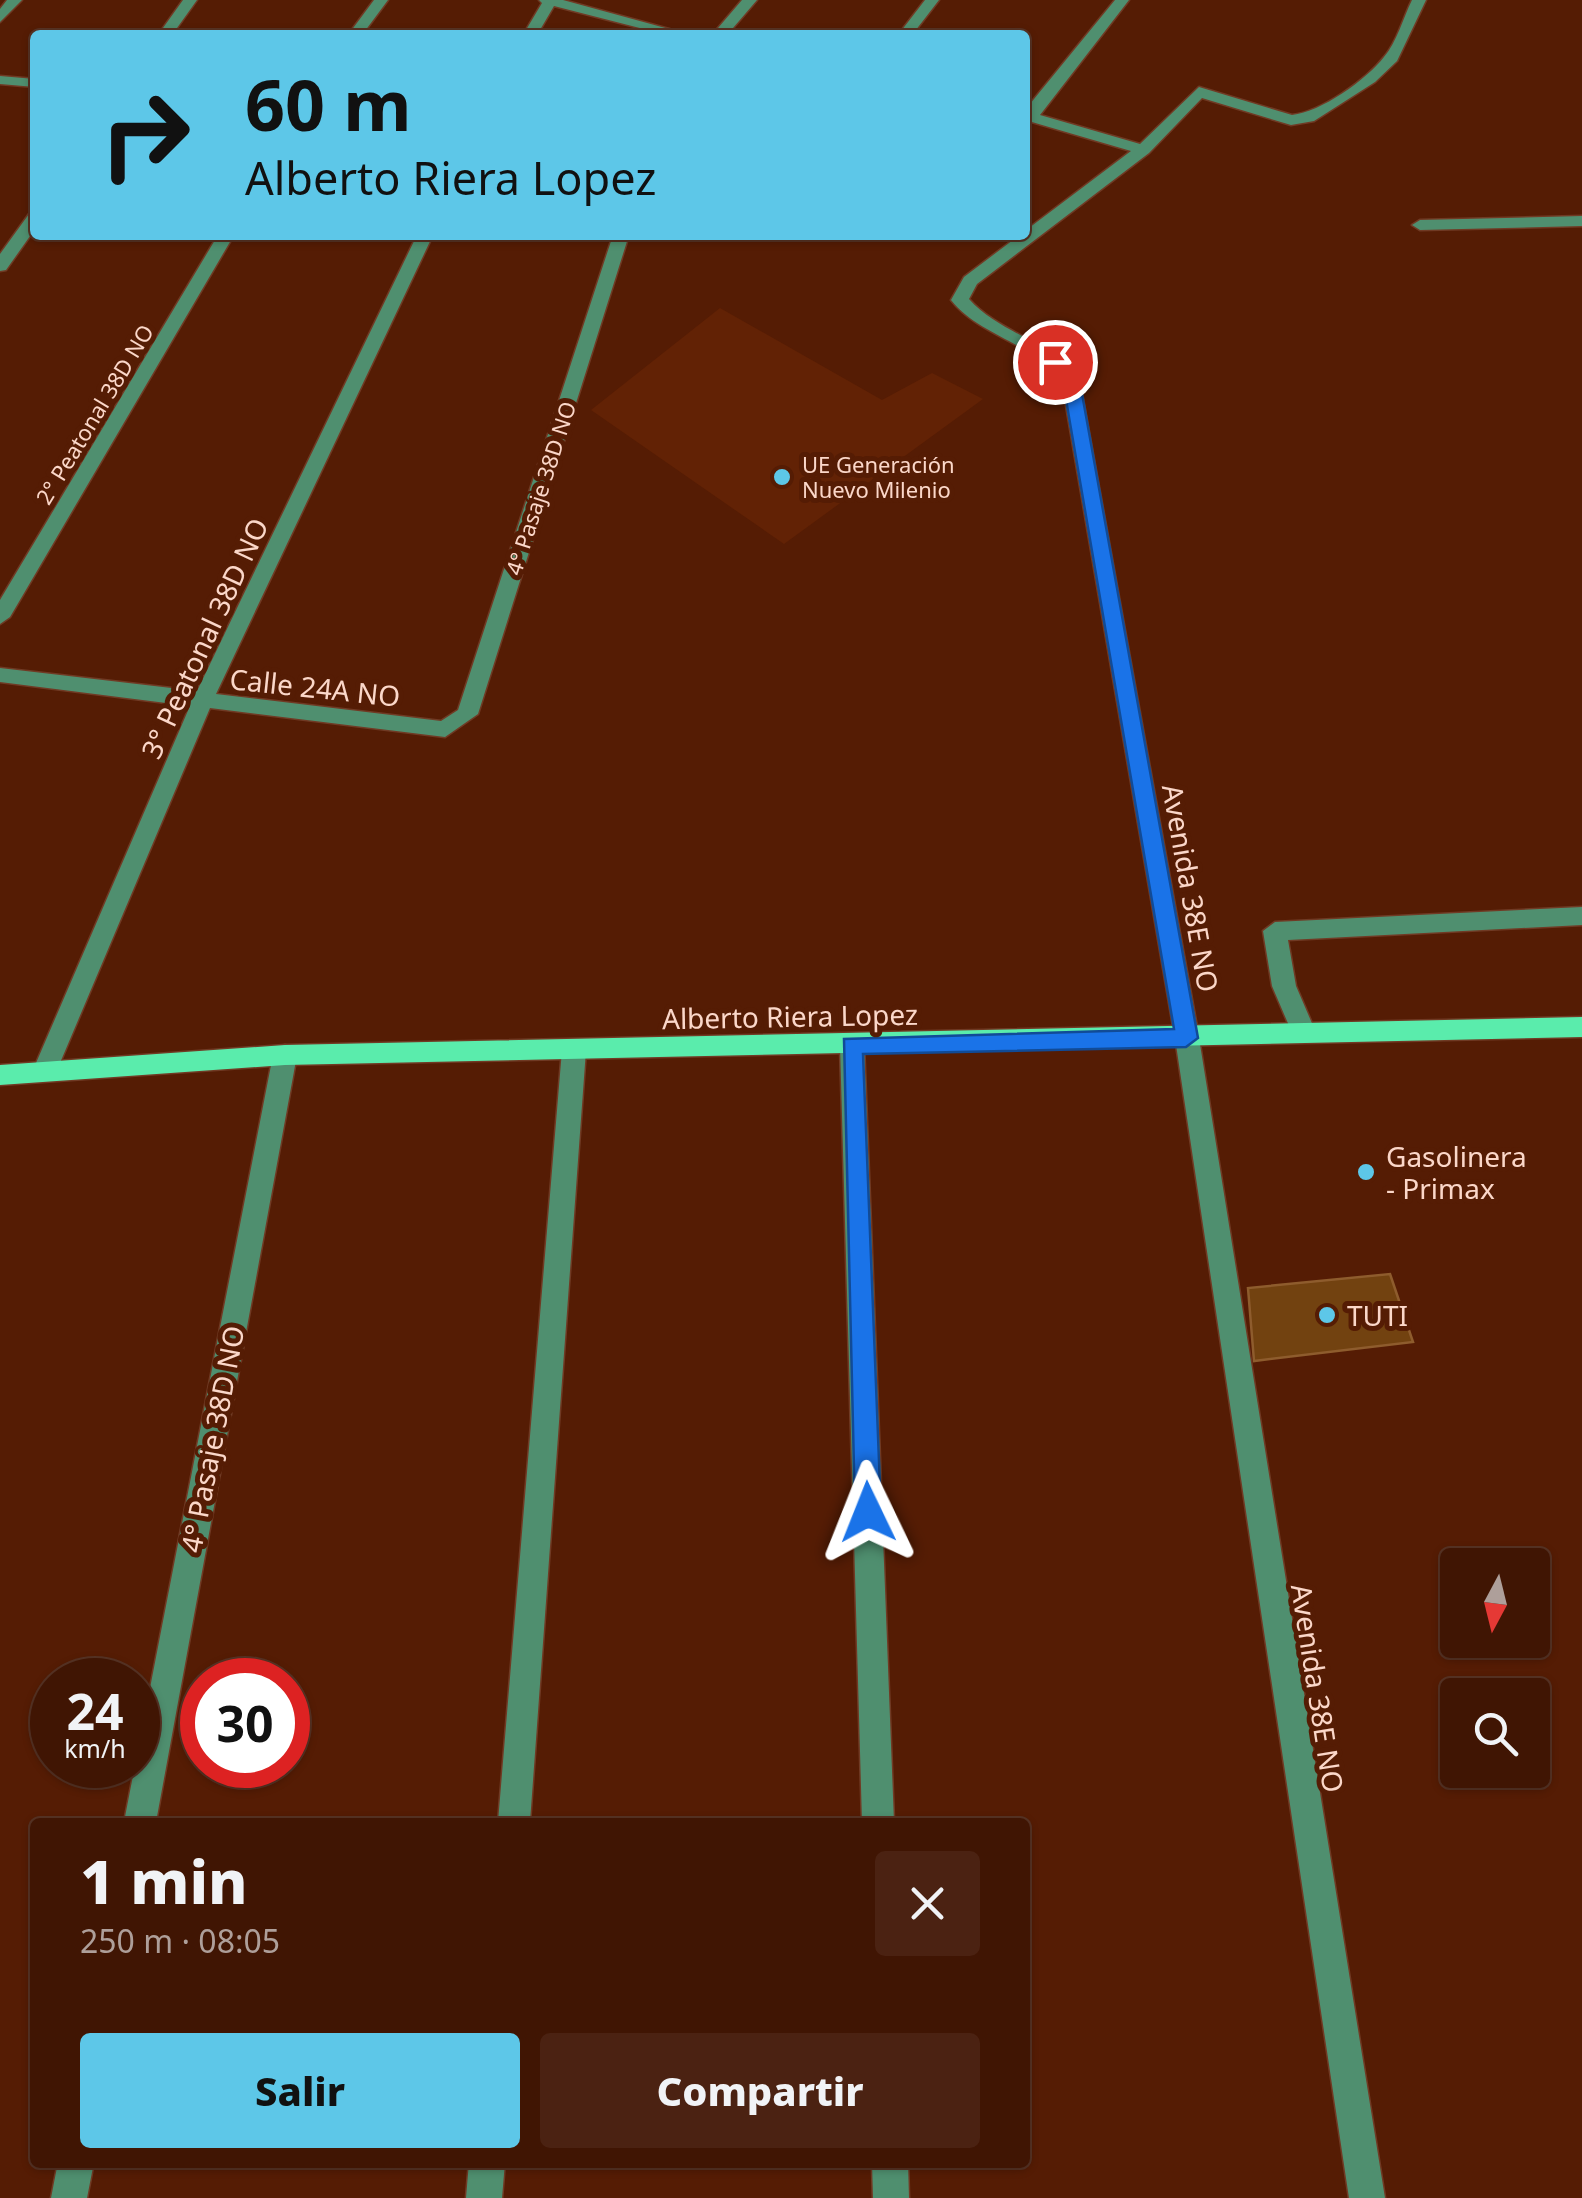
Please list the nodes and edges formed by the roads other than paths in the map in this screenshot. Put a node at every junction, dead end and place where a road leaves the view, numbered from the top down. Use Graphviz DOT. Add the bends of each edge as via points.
graph roads {
  1 [pos="16,0"];
  2 [pos="190,0"];
  3 [pos="380,0"];
  4 [pos="549,0"];
  5 [pos="750,0"];
  6 [pos="932,0"];
  7 [pos="1122,0"];
  8 [pos="1419,0"];
  9 [pos="0,18"];
  10 [pos="169,30"];
  11 [pos="359,30"];
  12 [pos="533,30"];
  13 [pos="665,30"];
  14 [pos="723,30"];
  15 [pos="909,30"];
  16 [pos="0,80"];
  17 [pos="30,83"];
  18 [pos="1030,114"];
  19 [pos="1030,117"];
  20 [pos="1143,150"];
  21 [pos="1582,221"];
  22 [pos="30,224"];
  23 [pos="1420,225"];
  24 [pos="1030,236"];
  25 [pos="223,240"];
  26 [pos="423,240"];
  27 [pos="619,240"];
  28 [pos="1024,240"];
  29 [pos="0,266"];
  30 [pos="0,616"];
  31 [pos="0,675"];
  32 [pos="202,702"];
  33 [pos="445,729"];
  34 [pos="1582,916"];
  35 [pos="1582,1027"];
  36 [pos="1305,1035"];
  37 [pos="1186,1038"];
  38 [pos="852,1046"];
  39 [pos="574,1050"];
  40 [pos="285,1055"];
  41 [pos="45,1070"];
  42 [pos="0,1074"];
  43 [pos="141,1818"];
  44 [pos="514,1818"];
  45 [pos="878,1818"];
  46 [pos="75,2168"];
  47 [pos="486,2168"];
  48 [pos="890,2168"];
  49 [pos="70,2198"];
  50 [pos="484,2198"];
  51 [pos="891,2198"];
  52 [pos="1367,2198"];
  1 -- 9 [label="street"];
  2 -- 10 [label="street"];
  3 -- 11 [label="street"];
  4 -- 12 [label="street"];
  4 -- 13 [label="street"];
  5 -- 14 [label="street"];
  6 -- 15 [label="street"];
  7 -- 18 [label="street"];
  8 -- 20 [label="street, Avenida 38E NO" via="1392,58 1309,118 1291,120 1199,92"];
  16 -- 17 [label="street"];
  19 -- 20 [label="street"];
  20 -- 24 [label="street, Avenida 38E NO"];
  21 -- 23 [label="street"];
  22 -- 29 [label="street"];
  25 -- 30 [label="street, 2° Peatonal 38D NO"];
  26 -- 32 [label="street, 3° Peatonal 38D NO"];
  27 -- 33 [label="street, 4° Pasaje 38D NO" via="467,714"];
  28 -- 37 [label="street, Avenida 38E NO" via="970,281 960,300 972,318 1068,373"];
  31 -- 32 [label="street, Calle 24A NO"];
  32 -- 33 [label="street, Calle 24A NO"];
  32 -- 41 [label="street, 3° Peatonal 38D NO"];
  34 -- 36 [label="street" via="1275,930 1284,986"];
  35 -- 36 [label="main road, Alberto Riera Lopez"];
  36 -- 37 [label="main road, Alberto Riera Lopez"];
  37 -- 38 [label="main road, Alberto Riera Lopez"];
  37 -- 52 [label="street, Avenida 38E NO"];
  38 -- 39 [label="main road, Alberto Riera Lopez"];
  38 -- 45 [label="street"];
  39 -- 40 [label="main road, Alberto Riera Lopez"];
  39 -- 44 [label="street"];
  40 -- 41 [label="main road, Alberto Riera Lopez"];
  40 -- 43 [label="street, 4° Pasaje 38D NO"];
  41 -- 42 [label="main road, Alberto Riera Lopez"];
  46 -- 49 [label="street"];
  47 -- 50 [label="street"];
  48 -- 51 [label="street"];
}
